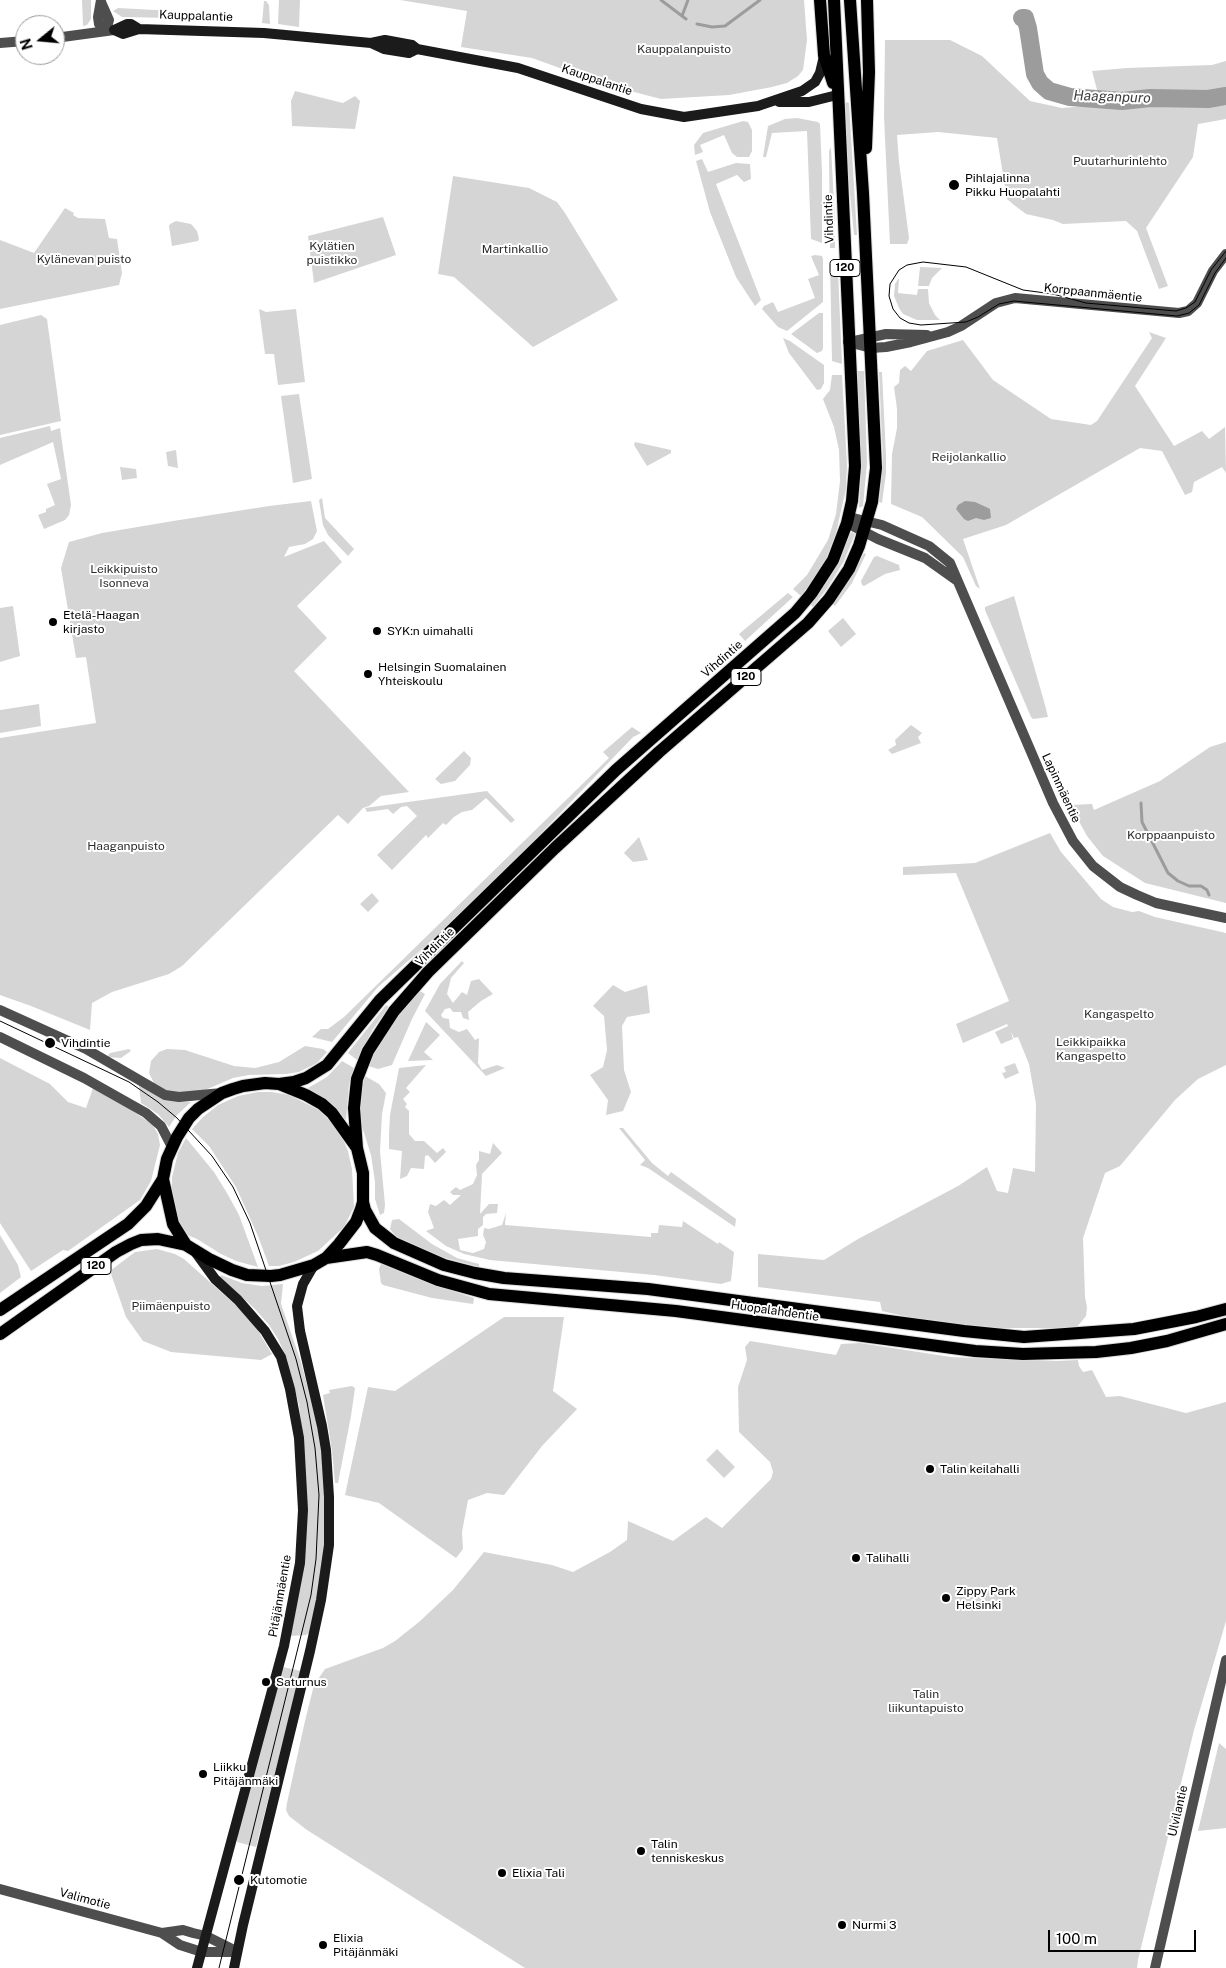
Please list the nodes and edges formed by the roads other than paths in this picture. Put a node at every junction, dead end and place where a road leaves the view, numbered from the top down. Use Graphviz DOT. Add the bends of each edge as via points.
graph roads {
  1 [pos="820,0"];
  2 [pos="834,0"];
  3 [pos="850,0"];
  4 [pos="867,0"];
  5 [pos="101,1"];
  6 [pos="110,31"];
  7 [pos="65,37"];
  8 [pos="15,42"];
  9 [pos="0,43"];
  10 [pos="824,55"];
  11 [pos="869,72"];
  12 [pos="855,86"];
  13 [pos="837,95"];
  14 [pos="771,103"];
  15 [pos="863,193"];
  16 [pos="1226,254"];
  17 [pos="848,342"];
  18 [pos="871,342"];
  19 [pos="848,520"];
  20 [pos="866,526"];
  21 [pos="958,582"];
  22 [pos="1226,918"];
  23 [pos="0,1010"];
  24 [pos="0,1037"];
  25 [pos="279,1084"];
  26 [pos="222,1093"];
  27 [pos="172,1147"];
  28 [pos="357,1148"];
  29 [pos="163,1178"];
  30 [pos="363,1202"];
  31 [pos="190,1248"];
  32 [pos="326,1258"];
  33 [pos="314,1265"];
  34 [pos="1226,1309"];
  35 [pos="0,1310"];
  36 [pos="1226,1324"];
  37 [pos="0,1334"];
  38 [pos="1226,1660"];
  39 [pos="0,1889"];
  40 [pos="162,1933"];
  41 [pos="206,1936"];
  42 [pos="202,1952"];
  43 [pos="237,1952"];
  44 [pos="198,1968"];
  45 [pos="234,1968"];
  46 [pos="1155,1968"];
  1 -- 10 [label="main road, Vihdintie"];
  2 -- 13 [label="main road, Vihdintie / 120"];
  3 -- 12 [label="main road, Vihdintie / 120"];
  4 -- 11 [label="main road, Vihdintie"];
  5 -- 6 [label="street"];
  6 -- 7 [label="street, Kauppalantie"];
  6 -- 14 [label="main road, Kauppalantie" via="130,24 139,29 264,33 371,43 410,52 417,49 518,68 655,113 684,117"];
  8 -- 9 [label="street"];
  10 -- 13 [label="main road, Vihdintie"];
  10 -- 14 [label="main road, Kauppalantie" via="815,82 802,91"];
  11 -- 12 [label="main road, Kauppalantie"];
  11 -- 15 [label="main road, Vihdintie"];
  12 -- 13 [label="main road, Kauppalantie"];
  12 -- 15 [label="main road, Vihdintie / 120"];
  13 -- 14 [label="main road, Kauppalantie" via="809,102"];
  13 -- 17 [label="main road, Vihdintie / 120"];
  15 -- 18 [label="main road, Vihdintie / 120"];
  16 -- 18 [label="street, Korppaanmäentie" via="1213,271 1197,303 1179,313 1015,298 996,303 961,326 935,335 886,334"];
  17 -- 18 [label="street, Korppaanmäentie"];
  17 -- 19 [label="main road, Vihdintie / 120" via="855,466"];
  18 -- 20 [label="main road, Vihdintie / 120" via="876,468"];
  19 -- 20 [label="street, Lapinmäentie"];
  19 -- 25 [label="main road, Vihdintie / 120" via="833,560 795,613 616,770 380,1000 327,1065 306,1078"];
  20 -- 21 [label="street, Lapinmäentie" via="925,558"];
  20 -- 21 [label="street, Lapinmäentie" via="929,546 950,563"];
  20 -- 28 [label="main road, Vihdintie / 120" via="849,570 808,623 659,752 556,848 428,972 394,1011 368,1051 357,1079 354,1108"];
  21 -- 22 [label="street, Lapinmäentie" via="1049,796 1084,855 1107,878 1138,895"];
  23 -- 26 [label="street" via="86,1049 165,1095"];
  24 -- 27 [label="street" via="146,1113 161,1126"];
  25 -- 26 [label="main road" via="254,1084"];
  25 -- 28 [label="main road" via="322,1104 340,1122"];
  26 -- 27 [label="main road" via="198,1109"];
  27 -- 29 [label="main road"];
  28 -- 30 [label="main road" via="363,1173"];
  29 -- 31 [label="main road" via="173,1224"];
  29 -- 35 [label="main road, 120" via="146,1206 128,1224"];
  30 -- 32 [label="main road" via="356,1222"];
  30 -- 34 [label="main road, Huopalahdentie" via="375,1228 394,1243 444,1265 504,1278 648,1289 1024,1337 1134,1329"];
  31 -- 33 [label="main road" via="220,1265 247,1275 280,1275"];
  31 -- 37 [label="main road, 120" via="158,1239 132,1244"];
  31 -- 41 [label="main road, Pitäjänmäentie" via="265,1331 281,1357 294,1407 303,1492 300,1563 292,1609"];
  32 -- 33 [label="main road"];
  32 -- 36 [label="main road, Huopalahdentie" via="367,1252 438,1280 489,1294 658,1309 975,1351 1023,1354 1131,1348"];
  33 -- 43 [label="main road" via="303,1284 297,1306 326,1450 329,1545 310,1651"];
  38 -- 46 [label="street, Ulvilantie"];
  39 -- 40 [label="street, Valimotie"];
  40 -- 41 [label="street, Valimotie" via="183,1930"];
  40 -- 42 [label="street, Valimotie" via="180,1945"];
  41 -- 42 [label="main road, Pitäjänmäentie"];
  41 -- 43 [label="street, Valimotie"];
  42 -- 43 [label="street, Valimotie"];
  42 -- 44 [label="main road, Pitäjänmäentie"];
  43 -- 45 [label="main road"];
}
